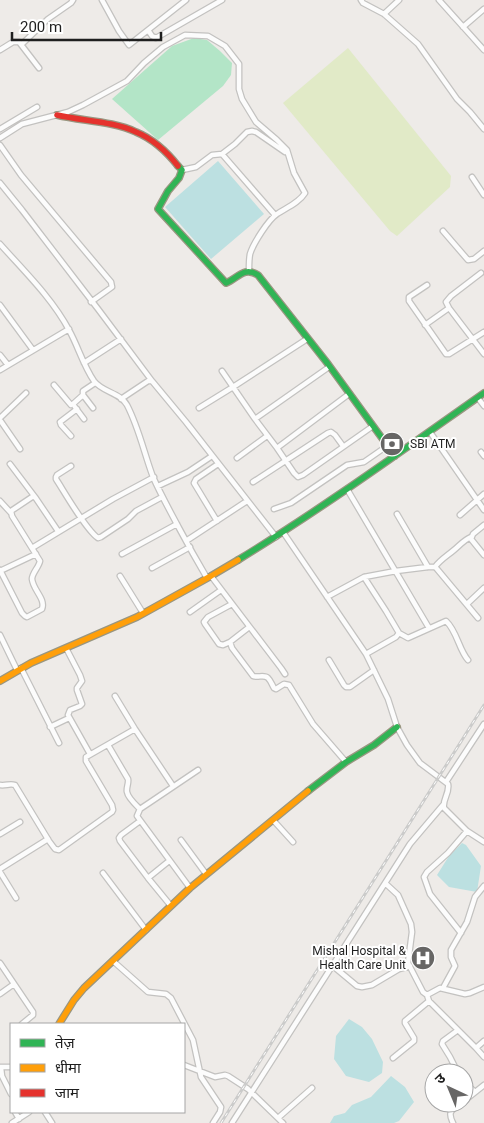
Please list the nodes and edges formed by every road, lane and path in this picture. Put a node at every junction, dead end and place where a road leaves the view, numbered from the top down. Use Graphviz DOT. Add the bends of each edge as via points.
graph roads {
  1 [pos="73,0"];
  2 [pos="102,0"];
  3 [pos="186,0"];
  4 [pos="222,0"];
  5 [pos="361,0"];
  6 [pos="399,0"];
  7 [pos="439,0"];
  8 [pos="484,9"];
  9 [pos="384,14"];
  10 [pos="463,27"];
  11 [pos="148,30"];
  12 [pos="22,44"];
  13 [pos="0,50"];
  14 [pos="484,50"];
  15 [pos="39,68"];
  16 [pos="37,107"];
  17 [pos="57,115"];
  18 [pos="0,129"];
  19 [pos="484,129"];
  20 [pos="0,138"];
  21 [pos="0,146"];
  22 [pos="222,154"];
  23 [pos="288,154"];
  24 [pos="182,170"];
  25 [pos="472,177"];
  26 [pos="0,183"];
  27 [pos="484,193"];
  28 [pos="275,215"];
  29 [pos="444,231"];
  30 [pos="0,244"];
  31 [pos="2,250"];
  32 [pos="484,251"];
  33 [pos="249,270"];
  34 [pos="481,273"];
  35 [pos="427,285"];
  36 [pos="92,302"];
  37 [pos="1,308"];
  38 [pos="448,308"];
  39 [pos="425,325"];
  40 [pos="69,329"];
  41 [pos="484,332"];
  42 [pos="121,339"];
  43 [pos="307,339"];
  44 [pos="473,339"];
  45 [pos="33,350"];
  46 [pos="484,354"];
  47 [pos="0,355"];
  48 [pos="84,363"];
  49 [pos="8,365"];
  50 [pos="329,367"];
  51 [pos="0,370"];
  52 [pos="222,371"];
  53 [pos="152,381"];
  54 [pos="95,383"];
  55 [pos="54,385"];
  56 [pos="233,387"];
  57 [pos="26,393"];
  58 [pos="349,394"];
  59 [pos="484,394"];
  60 [pos="83,395"];
  61 [pos="478,398"];
  62 [pos="121,399"];
  63 [pos="73,404"];
  64 [pos="484,406"];
  65 [pos="93,408"];
  66 [pos="199,408"];
  67 [pos="77,409"];
  68 [pos="0,419"];
  69 [pos="84,419"];
  70 [pos="255,419"];
  71 [pos="373,426"];
  72 [pos="430,432"];
  73 [pos="71,436"];
  74 [pos="268,436"];
  75 [pos="343,446"];
  76 [pos="388,446"];
  77 [pos="277,448"];
  78 [pos="20,449"];
  79 [pos="212,456"];
  80 [pos="394,456"];
  81 [pos="237,458"];
  82 [pos="285,461"];
  83 [pos="10,464"];
  84 [pos="218,464"];
  85 [pos="71,466"];
  86 [pos="154,477"];
  87 [pos="254,482"];
  88 [pos="158,486"];
  89 [pos="347,489"];
  90 [pos="484,494"];
  91 [pos="34,497"];
  92 [pos="162,497"];
  93 [pos="0,501"];
  94 [pos="247,501"];
  95 [pos="477,501"];
  96 [pos="274,509"];
  97 [pos="484,510"];
  98 [pos="11,514"];
  99 [pos="397,514"];
  100 [pos="460,515"];
  101 [pos="81,518"];
  102 [pos="217,521"];
  103 [pos="177,524"];
  104 [pos="484,525"];
  105 [pos="58,531"];
  106 [pos="283,532"];
  107 [pos="276,537"];
  108 [pos="471,537"];
  109 [pos="186,541"];
  110 [pos="190,547"];
  111 [pos="32,548"];
  112 [pos="36,554"];
  113 [pos="122,554"];
  114 [pos="484,556"];
  115 [pos="428,567"];
  116 [pos="435,567"];
  117 [pos="152,568"];
  118 [pos="0,571"];
  119 [pos="396,571"];
  120 [pos="120,576"];
  121 [pos="209,577"];
  122 [pos="364,577"];
  123 [pos="2,581"];
  124 [pos="484,588"];
  125 [pos="221,590"];
  126 [pos="327,597"];
  127 [pos="232,604"];
  128 [pos="468,604"];
  129 [pos="190,612"];
  130 [pos="143,613"];
  131 [pos="478,618"];
  132 [pos="249,626"];
  133 [pos="429,628"];
  134 [pos="398,633"];
  135 [pos="0,634"];
  136 [pos="230,642"];
  137 [pos="66,648"];
  138 [pos="366,654"];
  139 [pos="329,660"];
  140 [pos="468,660"];
  141 [pos="19,669"];
  142 [pos="374,670"];
  143 [pos="285,674"];
  144 [pos="0,680"];
  145 [pos="115,696"];
  146 [pos="69,718"];
  147 [pos="484,724"];
  148 [pos="50,727"];
  149 [pos="397,727"];
  150 [pos="135,729"];
  151 [pos="58,743"];
  152 [pos="108,745"];
  153 [pos="90,754"];
  154 [pos="346,762"];
  155 [pos="198,770"];
  156 [pos="0,779"];
  157 [pos="446,782"];
  158 [pos="0,785"];
  159 [pos="173,786"];
  160 [pos="443,805"];
  161 [pos="140,810"];
  162 [pos="273,820"];
  163 [pos="140,821"];
  164 [pos="20,822"];
  165 [pos="467,831"];
  166 [pos="0,834"];
  167 [pos="48,840"];
  168 [pos="181,840"];
  169 [pos="292,842"];
  170 [pos="484,842"];
  171 [pos="170,861"];
  172 [pos="0,871"];
  173 [pos="103,873"];
  174 [pos="206,874"];
  175 [pos="148,878"];
  176 [pos="385,883"];
  177 [pos="484,886"];
  178 [pos="190,888"];
  179 [pos="16,898"];
  180 [pos="171,906"];
  181 [pos="146,930"];
  182 [pos="461,933"];
  183 [pos="113,961"];
  184 [pos="0,963"];
  185 [pos="333,966"];
  186 [pos="410,966"];
  187 [pos="14,984"];
  188 [pos="484,986"];
  189 [pos="443,988"];
  190 [pos="0,994"];
  191 [pos="427,995"];
  192 [pos="429,1001"];
  193 [pos="23,1023"];
  194 [pos="60,1023"];
  195 [pos="184,1023"];
  196 [pos="185,1026"];
  197 [pos="458,1030"];
  198 [pos="484,1041"];
  199 [pos="476,1048"];
  200 [pos="484,1057"];
  201 [pos="393,1058"];
  202 [pos="453,1063"];
  203 [pos="185,1065"];
  204 [pos="1,1068"];
  205 [pos="199,1071"];
  206 [pos="1,1076"];
  207 [pos="484,1085"];
  208 [pos="312,1088"];
  209 [pos="10,1092"];
  210 [pos="475,1092"];
  211 [pos="251,1093"];
  212 [pos="16,1113"];
  213 [pos="28,1113"];
  214 [pos="278,1118"];
  215 [pos="19,1119"];
  216 [pos="12,1123"];
  217 [pos="213,1123"];
  218 [pos="232,1123"];
  219 [pos="283,1123"];
  1 -- 12 [label="street"];
  2 -- 11 [label="street" via="127,44"];
  3 -- 11 [label="street"];
  4 -- 11 [label="street" via="156,38"];
  5 -- 9 [label="street"];
  6 -- 9 [label="street"];
  7 -- 10 [label="street"];
  8 -- 10 [label="street"];
  9 -- 19 [label="street" via="418,44 457,99"];
  10 -- 14 [label="street"];
  12 -- 13 [label="street" via="13,42"];
  12 -- 15 [label="street"];
  16 -- 18 [label="street"];
  17 -- 20 [label="street" via="22,124"];
  17 -- 23 [label="street" via="127,81 163,47 185,35 208,36 225,46 239,64 242,100 256,122"];
  17 -- 24 [label="street" via="132,130 150,140"];
  21 -- 36 [label="street" via="111,282 112,286"];
  22 -- 23 [label="street" via="252,131"];
  22 -- 24 [label="street"];
  22 -- 28 [label="street"];
  23 -- 28 [label="street" via="305,192 287,209"];
  24 -- 33 [label="street" via="158,208 223,281 232,281"];
  25 -- 27 [label="street"];
  26 -- 36 [label="street"];
  28 -- 33 [label="street" via="257,239 250,254"];
  29 -- 32 [label="street" via="468,260"];
  30 -- 31 [label="street"];
  31 -- 40 [label="street" via="48,298"];
  33 -- 43 [label="street" via="258,274"];
  34 -- 38 [label="street" via="448,299"];
  35 -- 39 [label="street" via="408,299"];
  36 -- 42 [label="street"];
  37 -- 45 [label="street"];
  38 -- 39 [label="street"];
  38 -- 44 [label="street"];
  39 -- 44 [label="street" via="446,354"];
  40 -- 45 [label="street"];
  40 -- 48 [label="street"];
  41 -- 44 [label="street"];
  42 -- 48 [label="street"];
  42 -- 53 [label="street"];
  43 -- 50 [label="street"];
  43 -- 56 [label="street"];
  44 -- 46 [label="street"];
  45 -- 49 [label="street"];
  47 -- 49 [label="street"];
  48 -- 54 [label="street"];
  49 -- 51 [label="street"];
  50 -- 58 [label="street"];
  50 -- 70 [label="street"];
  52 -- 56 [label="street"];
  53 -- 62 [label="street"];
  53 -- 79 [label="street"];
  54 -- 60 [label="street" via="83,391"];
  54 -- 62 [label="street"];
  55 -- 63 [label="street"];
  56 -- 66 [label="street"];
  56 -- 70 [label="street"];
  57 -- 68 [label="street"];
  58 -- 71 [label="street"];
  58 -- 77 [label="street"];
  59 -- 61 [label="street"];
  60 -- 63 [label="street"];
  60 -- 65 [label="street"];
  61 -- 64 [label="street"];
  61 -- 72 [label="street"];
  62 -- 86 [label="street" via="128,406"];
  63 -- 67 [label="street"];
  67 -- 69 [label="street"];
  67 -- 73 [label="street" via="60,422"];
  68 -- 78 [label="street"];
  70 -- 74 [label="street"];
  71 -- 75 [label="street"];
  71 -- 76 [label="street"];
  72 -- 80 [label="street"];
  72 -- 95 [label="street"];
  74 -- 77 [label="street"];
  74 -- 81 [label="street"];
  75 -- 82 [label="street" via="332,432 328,433"];
  75 -- 82 [label="street" via="298,477"];
  76 -- 80 [label="street"];
  76 -- 96 [label="street" via="364,462 347,465 288,505"];
  77 -- 82 [label="street"];
  79 -- 84 [label="street"];
  79 -- 88 [label="street"];
  80 -- 89 [label="street"];
  82 -- 87 [label="street"];
  83 -- 91 [label="street"];
  84 -- 94 [label="street"];
  84 -- 102 [label="street" via="194,483"];
  85 -- 101 [label="street" via="56,479"];
  86 -- 88 [label="street"];
  86 -- 101 [label="street"];
  88 -- 92 [label="street"];
  89 -- 106 [label="street"];
  89 -- 119 [label="street"];
  90 -- 95 [label="street"];
  91 -- 98 [label="street"];
  91 -- 105 [label="street"];
  92 -- 101 [label="street" via="98,538"];
  92 -- 103 [label="street"];
  93 -- 98 [label="street"];
  94 -- 102 [label="street"];
  94 -- 107 [label="street"];
  95 -- 97 [label="street"];
  95 -- 100 [label="street"];
  98 -- 111 [label="street"];
  99 -- 115 [label="street"];
  101 -- 105 [label="street"];
  102 -- 109 [label="street"];
  103 -- 109 [label="street"];
  103 -- 113 [label="street"];
  104 -- 108 [label="street"];
  105 -- 111 [label="street"];
  106 -- 107 [label="street"];
  106 -- 126 [label="street"];
  107 -- 121 [label="street"];
  108 -- 114 [label="street"];
  108 -- 116 [label="street"];
  109 -- 110 [label="street"];
  110 -- 117 [label="street"];
  110 -- 121 [label="street"];
  111 -- 112 [label="street"];
  112 -- 118 [label="street"];
  112 -- 123 [label="street" via="40,563 32,579 43,604 42,609 25,616"];
  115 -- 116 [label="street"];
  115 -- 119 [label="street"];
  116 -- 128 [label="street"];
  118 -- 123 [label="street"];
  119 -- 122 [label="street"];
  119 -- 133 [label="street"];
  120 -- 130 [label="street"];
  121 -- 125 [label="street"];
  121 -- 130 [label="street"];
  122 -- 126 [label="street"];
  122 -- 134 [label="street"];
  124 -- 128 [label="street"];
  125 -- 127 [label="street"];
  125 -- 129 [label="street"];
  126 -- 138 [label="street"];
  127 -- 132 [label="street"];
  127 -- 136 [label="street" via="204,622 219,644"];
  128 -- 131 [label="street"];
  130 -- 137 [label="street"];
  132 -- 136 [label="street"];
  132 -- 143 [label="street"];
  133 -- 134 [label="street" via="408,638"];
  133 -- 140 [label="street" via="448,622"];
  134 -- 138 [label="street"];
  135 -- 141 [label="street"];
  136 -- 154 [label="street" via="253,676 268,677 276,689 289,685 313,724"];
  137 -- 141 [label="street"];
  137 -- 146 [label="street" via="82,681 78,690 82,704 70,710"];
  138 -- 142 [label="street"];
  139 -- 142 [label="street" via="348,688"];
  141 -- 144 [label="street"];
  141 -- 148 [label="street"];
  142 -- 149 [label="street"];
  145 -- 150 [label="street"];
  146 -- 148 [label="street"];
  146 -- 153 [label="street"];
  147 -- 157 [label="street"];
  148 -- 151 [label="street"];
  149 -- 154 [label="street"];
  149 -- 157 [label="street" via="420,763"];
  150 -- 152 [label="street"];
  150 -- 159 [label="street"];
  152 -- 153 [label="street"];
  152 -- 161 [label="street" via="128,779 128,795"];
  153 -- 167 [label="street" via="86,761 113,810 59,850"];
  154 -- 162 [label="street"];
  155 -- 159 [label="street"];
  156 -- 158 [label="street"];
  157 -- 160 [label="street" via="449,788"];
  158 -- 167 [label="street" via="15,785"];
  159 -- 161 [label="street"];
  160 -- 165 [label="street"];
  160 -- 176 [label="street" via="413,839"];
  161 -- 163 [label="street" via="137,816"];
  162 -- 169 [label="street"];
  162 -- 174 [label="street"];
  163 -- 171 [label="street"];
  163 -- 175 [label="street" via="119,838"];
  164 -- 166 [label="street"];
  165 -- 170 [label="street"];
  165 -- 182 [label="street" via="424,877 430,894"];
  167 -- 172 [label="street"];
  168 -- 174 [label="street"];
  171 -- 175 [label="street"];
  171 -- 178 [label="street"];
  172 -- 179 [label="street"];
  173 -- 181 [label="street"];
  174 -- 178 [label="street"];
  175 -- 180 [label="street"];
  176 -- 185 [label="street"];
  176 -- 186 [label="street" via="398,895 411,924"];
  177 -- 182 [label="street" via="475,897"];
  178 -- 180 [label="street"];
  180 -- 181 [label="street"];
  181 -- 183 [label="street"];
  182 -- 189 [label="street" via="450,954 455,969"];
  183 -- 194 [label="street" via="74,1000"];
  183 -- 195 [label="street" via="148,992 166,994 171,998"];
  184 -- 187 [label="street"];
  185 -- 186 [label="street" via="356,986 362,987"];
  185 -- 211 [label="street"];
  186 -- 191 [label="street"];
  187 -- 190 [label="street"];
  187 -- 193 [label="street" via="33,1012 32,1017"];
  188 -- 189 [label="street" via="465,994"];
  189 -- 191 [label="street"];
  191 -- 192 [label="street"];
  192 -- 197 [label="street"];
  192 -- 201 [label="street" via="405,1021 414,1041"];
  196 -- 205 [label="street" via="192,1040"];
  197 -- 199 [label="street"];
  197 -- 202 [label="street" via="442,1044"];
  198 -- 199 [label="street"];
  199 -- 200 [label="street"];
  203 -- 205 [label="street"];
  204 -- 206 [label="street"];
  205 -- 211 [label="street" via="215,1077 228,1076"];
  205 -- 217 [label="street" via="221,1107"];
  206 -- 209 [label="street"];
  207 -- 210 [label="street"];
  208 -- 214 [label="street"];
  211 -- 214 [label="street"];
  211 -- 218 [label="street"];
  212 -- 215 [label="street"];
  213 -- 215 [label="street"];
  214 -- 219 [label="street"];
  215 -- 216 [label="street"];
}
